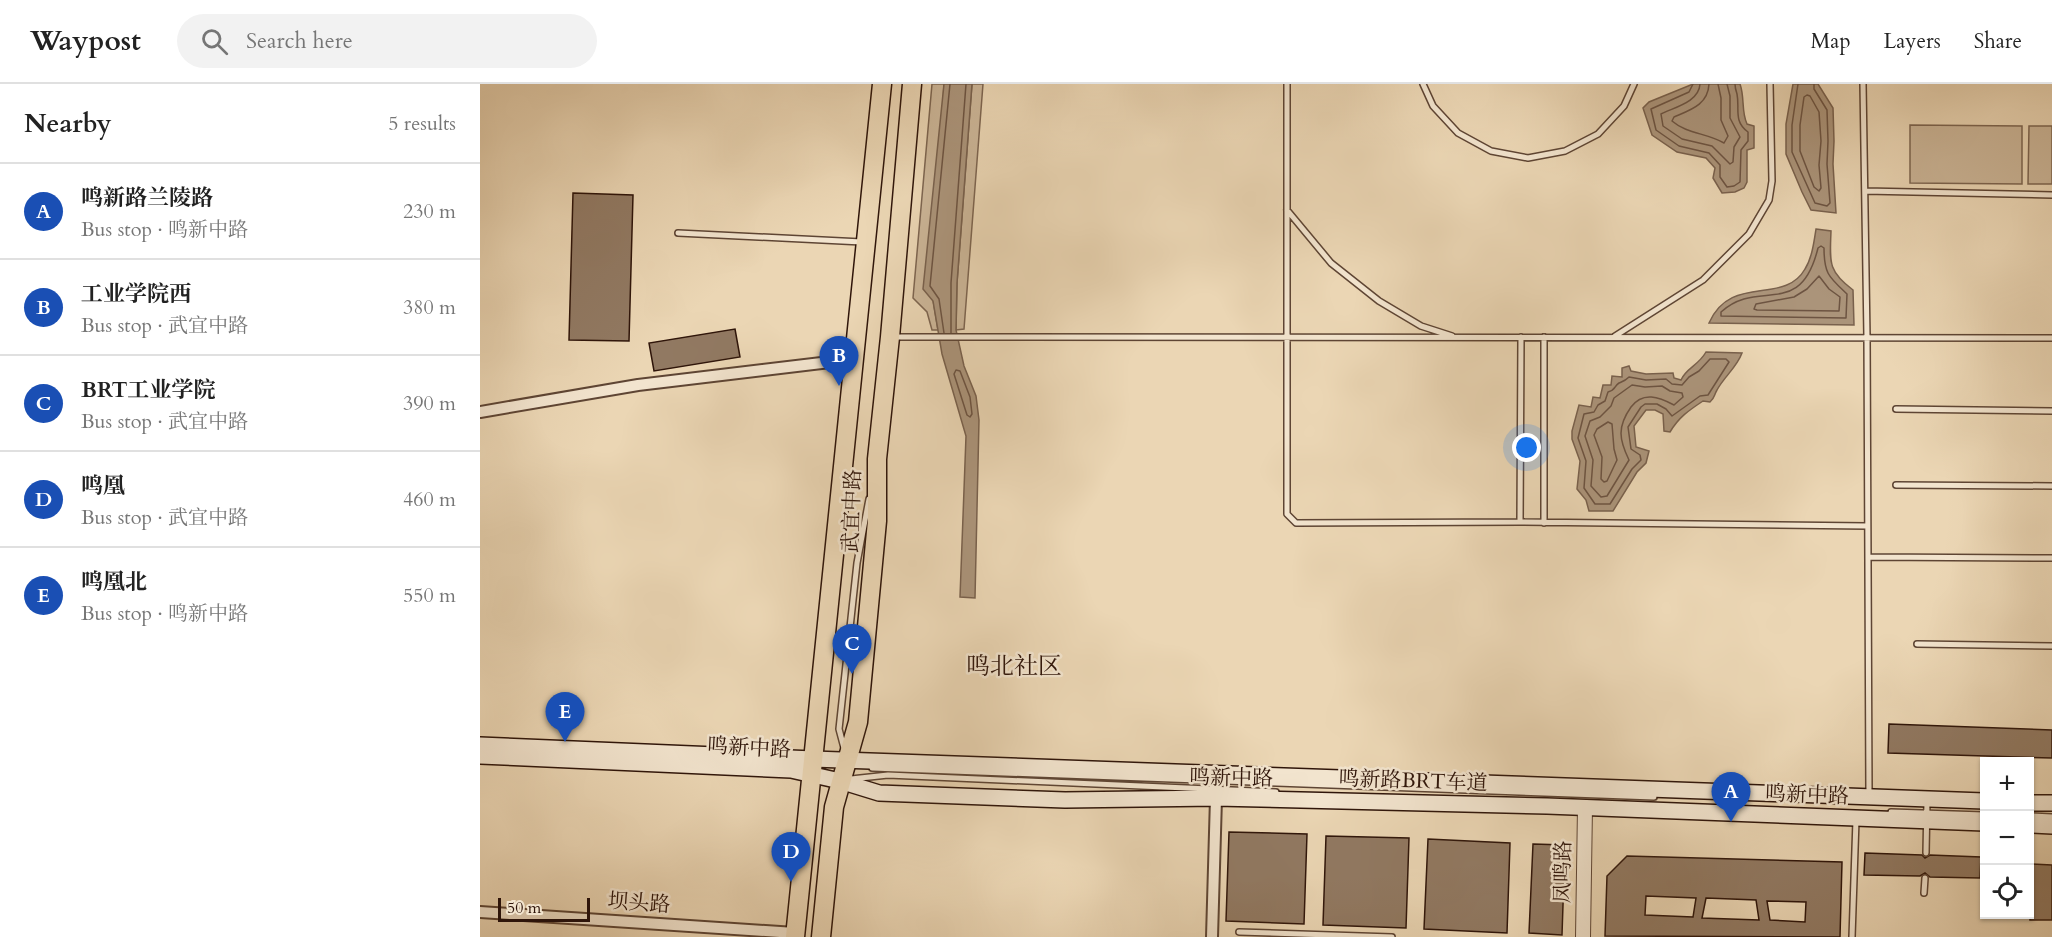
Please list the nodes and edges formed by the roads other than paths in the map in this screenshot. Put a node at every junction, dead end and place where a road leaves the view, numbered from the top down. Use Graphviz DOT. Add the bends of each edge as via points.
graph roads {
  1 [pos="882,84"];
  2 [pos="912,84"];
  3 [pos="1287,84"];
  4 [pos="1423,84"];
  5 [pos="1634,84"];
  6 [pos="1770,84"];
  7 [pos="1863,84"];
  8 [pos="1865,191"];
  9 [pos="2052,195"];
  10 [pos="1287,210"];
  11 [pos="678,234"];
  12 [pos="867,243"];
  13 [pos="890,337"];
  14 [pos="1287,337"];
  15 [pos="1457,337"];
  16 [pos="1521,337"];
  17 [pos="1544,337"];
  18 [pos="1614,337"];
  19 [pos="1868,337"];
  20 [pos="2052,338"];
  21 [pos="855,359"];
  22 [pos="1896,409"];
  23 [pos="2052,411"];
  24 [pos="480,412"];
  25 [pos="1896,485"];
  26 [pos="2052,486"];
  27 [pos="1520,522"];
  28 [pos="1544,523"];
  29 [pos="1868,526"];
  30 [pos="1868,557"];
  31 [pos="2052,558"];
  32 [pos="1917,644"];
  33 [pos="2052,646"];
  34 [pos="480,745"];
  35 [pos="480,756"];
  36 [pos="847,759"];
  37 [pos="812,767"];
  38 [pos="840,780"];
  39 [pos="1287,792"];
  40 [pos="1299,793"];
  41 [pos="1665,797"];
  42 [pos="1216,798"];
  43 [pos="1771,801"];
  44 [pos="1980,802"];
  45 [pos="2034,803"];
  46 [pos="2052,803"];
  47 [pos="1585,807"];
  48 [pos="1980,807"];
  49 [pos="2034,808"];
  50 [pos="1863,809"];
  51 [pos="2052,809"];
  52 [pos="1927,810"];
  53 [pos="1887,812"];
  54 [pos="1980,815"];
  55 [pos="2034,816"];
  56 [pos="2052,817"];
  57 [pos="1980,822"];
  58 [pos="2034,825"];
  59 [pos="2052,826"];
  60 [pos="1926,853"];
  61 [pos="1925,878"];
  62 [pos="1924,893"];
  63 [pos="480,912"];
  64 [pos="1239,932"];
  65 [pos="795,935"];
  66 [pos="821,937"];
  67 [pos="1212,937"];
  68 [pos="1392,937"];
  69 [pos="1583,937"];
  70 [pos="1852,937"];
  1 -- 12 [label="main road, 武宜中路"];
  2 -- 13 [label="main road, 武宜中路"];
  3 -- 10 [label="lane"];
  4 -- 5 [label="lane" via="1433,105 1458,133 1491,151 1528,158 1565,152 1598,134 1624,106"];
  6 -- 18 [label="lane" via="1772,181 1769,200 1749,234 1703,280"];
  7 -- 8 [label="lane"];
  8 -- 9 [label="lane"];
  8 -- 19 [label="lane"];
  10 -- 14 [label="lane"];
  10 -- 15 [label="lane" via="1331,263 1379,302 1421,326"];
  11 -- 12 [label="lane"];
  12 -- 21 [label="main road, 武宜中路"];
  13 -- 14 [label="lane"];
  13 -- 36 [label="main road, 武宜中路" via="858,722"];
  14 -- 15 [label="lane"];
  14 -- 27 [label="lane" via="1287,514 1296,523"];
  15 -- 16 [label="lane"];
  16 -- 17 [label="lane"];
  16 -- 27 [label="lane"];
  17 -- 18 [label="lane"];
  17 -- 28 [label="lane"];
  18 -- 19 [label="lane"];
  19 -- 20 [label="lane"];
  19 -- 29 [label="lane"];
  21 -- 24 [label="street" via="638,385"];
  21 -- 37 [label="main road, 武宜中路"];
  22 -- 23 [label="lane"];
  25 -- 26 [label="lane"];
  27 -- 28 [label="lane"];
  28 -- 29 [label="lane"];
  29 -- 30 [label="lane"];
  30 -- 31 [label="lane"];
  30 -- 50 [label="lane"];
  32 -- 33 [label="lane"];
  34 -- 37 [label="main road, 鸣新中路"];
  35 -- 37 [label="main road, 鸣新中路" via="782,770"];
  36 -- 37 [label="main road, 鸣新中路"];
  36 -- 38 [label="main road, 武宜中路"];
  36 -- 41 [label="lane, 鸣新路BRT车道" via="854,765 893,770"];
  36 -- 50 [label="main road, 鸣新中路"];
  37 -- 38 [label="main road, 鸣新中路"];
  37 -- 65 [label="main road, 武宜中路"];
  38 -- 39 [label="lane" via="888,775"];
  38 -- 42 [label="main road, 鸣新中路" via="879,793 1065,800"];
  38 -- 66 [label="main road, 武宜中路"];
  40 -- 50 [label="lane, 鸣新路BRT车道"];
  42 -- 47 [label="main road, 鸣新中路"];
  42 -- 67 [label="street"];
  43 -- 52 [label="lane"];
  44 -- 52 [label="main road, 鸣新中路"];
  45 -- 46 [label="main road"];
  47 -- 50 [label="main road, 鸣新中路"];
  47 -- 69 [label="street, 凤鸣路"];
  48 -- 52 [label="lane"];
  49 -- 51 [label="lane"];
  50 -- 52 [label="main road, 鸣新中路"];
  50 -- 52 [label="main road, 鸣新中路"];
  50 -- 70 [label="lane"];
  52 -- 53 [label="lane"];
  52 -- 54 [label="lane"];
  52 -- 57 [label="main road, 鸣新中路"];
  52 -- 60 [label="lane"];
  55 -- 56 [label="lane"];
  58 -- 59 [label="main road"];
  61 -- 62 [label="lane"];
  63 -- 65 [label="street, 坝头路"];
  64 -- 68 [label="lane"];
}
